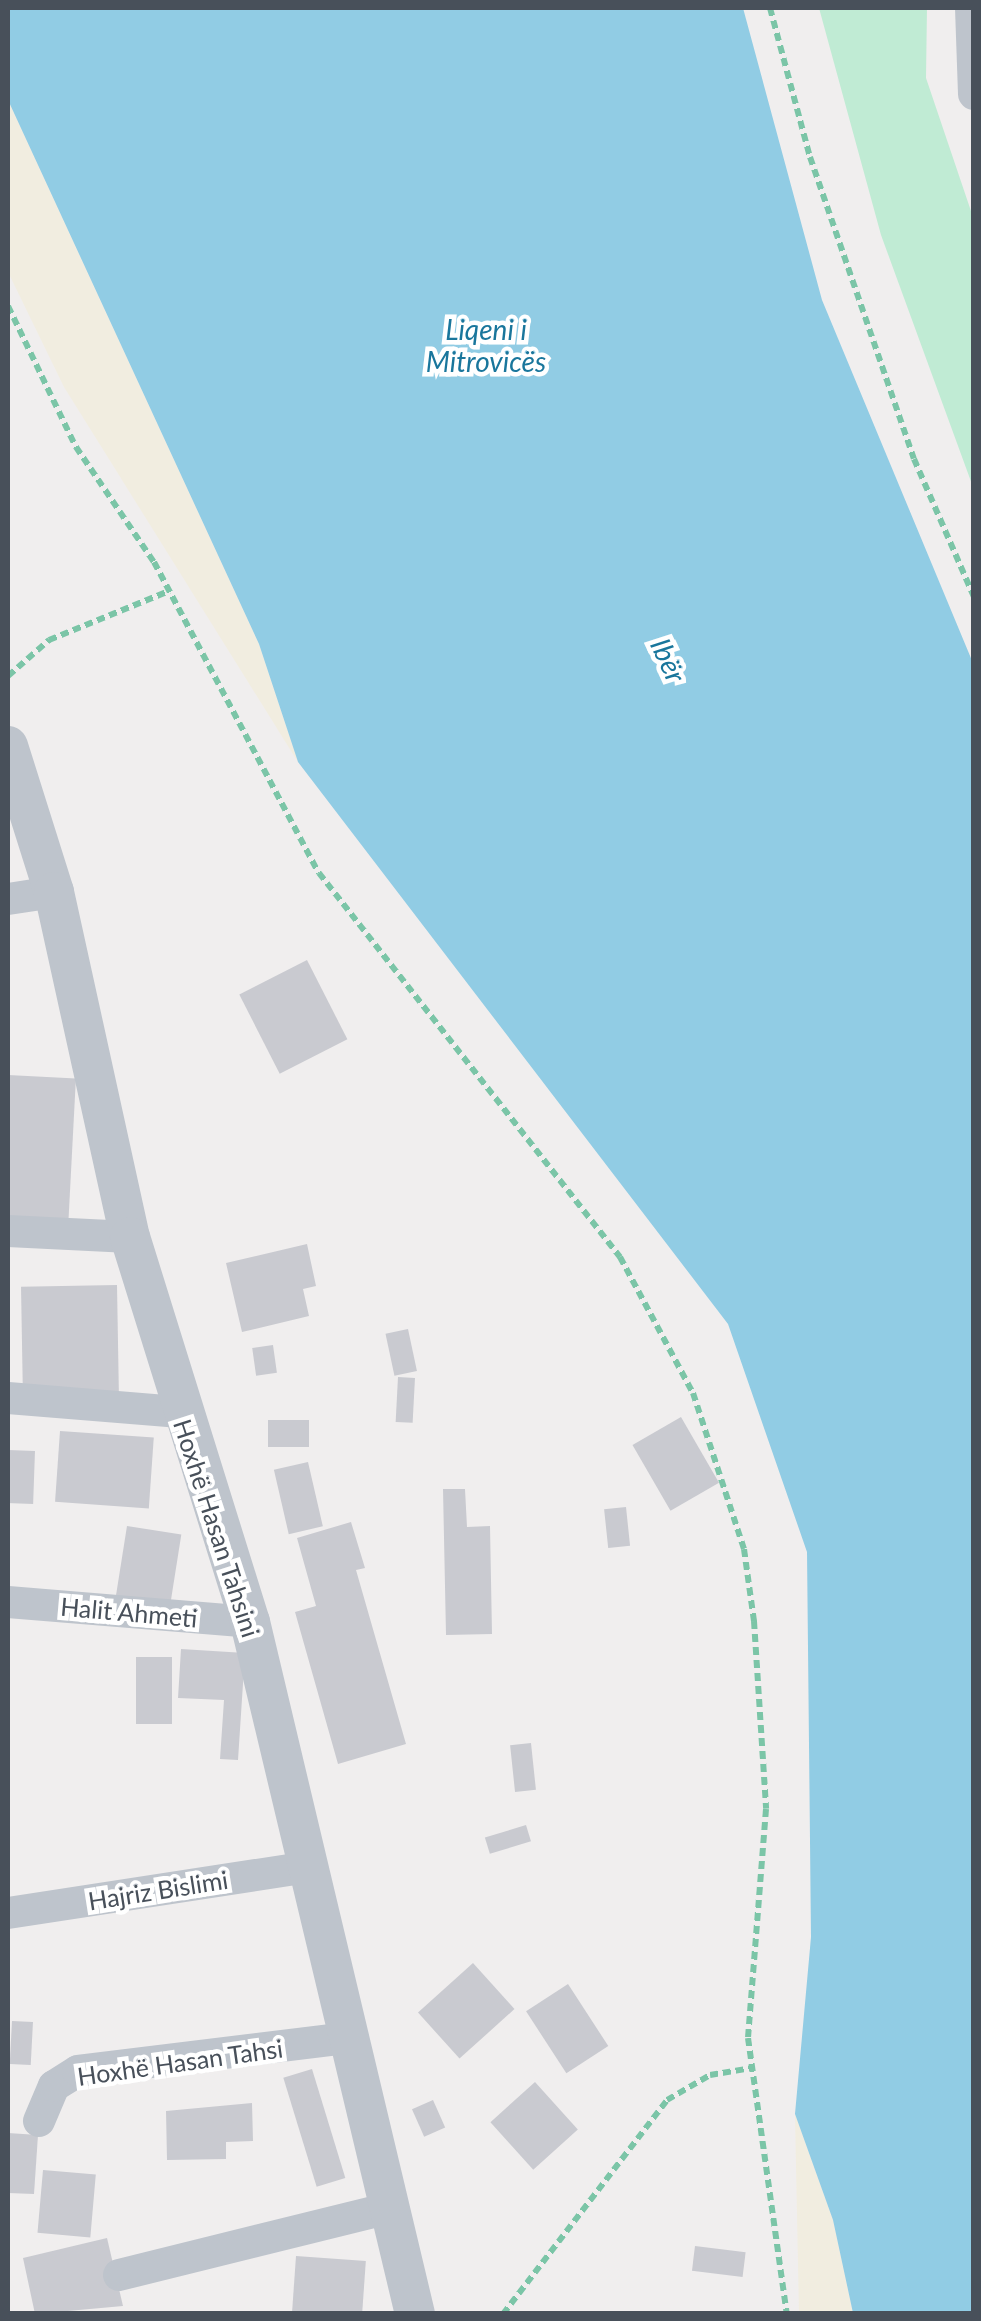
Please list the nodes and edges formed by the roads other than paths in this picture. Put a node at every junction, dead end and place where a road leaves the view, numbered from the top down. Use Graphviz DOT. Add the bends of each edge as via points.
graph roads {
  1 [pos="971,8"];
  2 [pos="974,94"];
  3 [pos="8,746"];
  4 [pos="54,892"];
  5 [pos="8,899"];
  6 [pos="8,1231"];
  7 [pos="130,1237"];
  8 [pos="8,1398"];
  9 [pos="180,1412"];
  10 [pos="8,1602"];
  11 [pos="250,1622"];
  12 [pos="308,1867"];
  13 [pos="8,1913"];
  14 [pos="348,2038"];
  15 [pos="39,2121"];
  16 [pos="393,2207"];
  17 [pos="119,2274"];
  18 [pos="415,2314"];
  1 -- 2 [label="street"];
  3 -- 4 [label="street, Hoxhë Hasan Tahsini"];
  4 -- 5 [label="street"];
  4 -- 7 [label="street, Hoxhë Hasan Tahsini"];
  6 -- 7 [label="street"];
  7 -- 9 [label="street, Hoxhë Hasan Tahsini"];
  8 -- 9 [label="street"];
  9 -- 11 [label="street, Hoxhë Hasan Tahsini"];
  10 -- 11 [label="street, Halit Ahmeti"];
  11 -- 12 [label="street, Hoxhë Hasan Tahsini"];
  12 -- 13 [label="street, Hajriz Bislimi"];
  12 -- 14 [label="street, Hoxhë Hasan Tahsini"];
  14 -- 15 [label="street, Hoxhë Hasan Tahsi" via="78,2072 54,2086"];
  14 -- 16 [label="street, Hoxhë Hasan Tahsini"];
  16 -- 17 [label="street"];
  16 -- 18 [label="street, Hoxhë Hasan Tahsini"];
}
